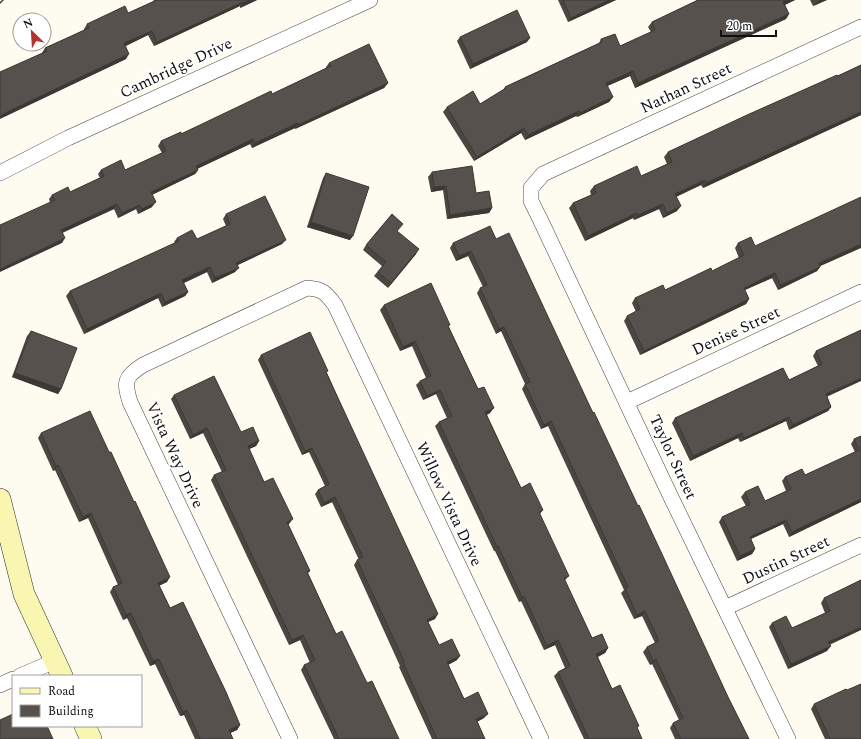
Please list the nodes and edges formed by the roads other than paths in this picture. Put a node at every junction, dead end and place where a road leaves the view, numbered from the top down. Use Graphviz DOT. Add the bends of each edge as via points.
graph roads {
  1 [pos="370,0"];
  2 [pos="861,27"];
  3 [pos="0,174"];
  4 [pos="531,188"];
  5 [pos="319,289"];
  6 [pos="861,292"];
  7 [pos="627,402"];
  8 [pos="0,499"];
  9 [pos="861,545"];
  10 [pos="725,608"];
  11 [pos="58,668"];
  12 [pos="25,675"];
  13 [pos="12,679"];
  14 [pos="0,685"];
  15 [pos="86,727"];
  16 [pos="92,739"];
  17 [pos="290,739"];
  18 [pos="541,739"];
  19 [pos="788,739"];
  1 -- 3 [label="street, Cambridge Drive" via="68,138"];
  2 -- 4 [label="street, Nathan Street" via="543,174"];
  4 -- 7 [label="street, Taylor Street" via="531,201"];
  5 -- 17 [label="street, Vista Way Drive" via="308,288 298,292 143,365 133,371 127,379 126,387 130,402"];
  5 -- 18 [label="street, Willow Vista Drive" via="335,305"];
  6 -- 7 [label="street, Denise Street"];
  7 -- 10 [label="street, Taylor Street"];
  8 -- 11 [label="street" via="24,594"];
  9 -- 10 [label="street, Dustin Street"];
  10 -- 19 [label="street, Taylor Street"];
  11 -- 12 [label="street"];
  13 -- 14 [label="street"];
  15 -- 16 [label="street"];
}
